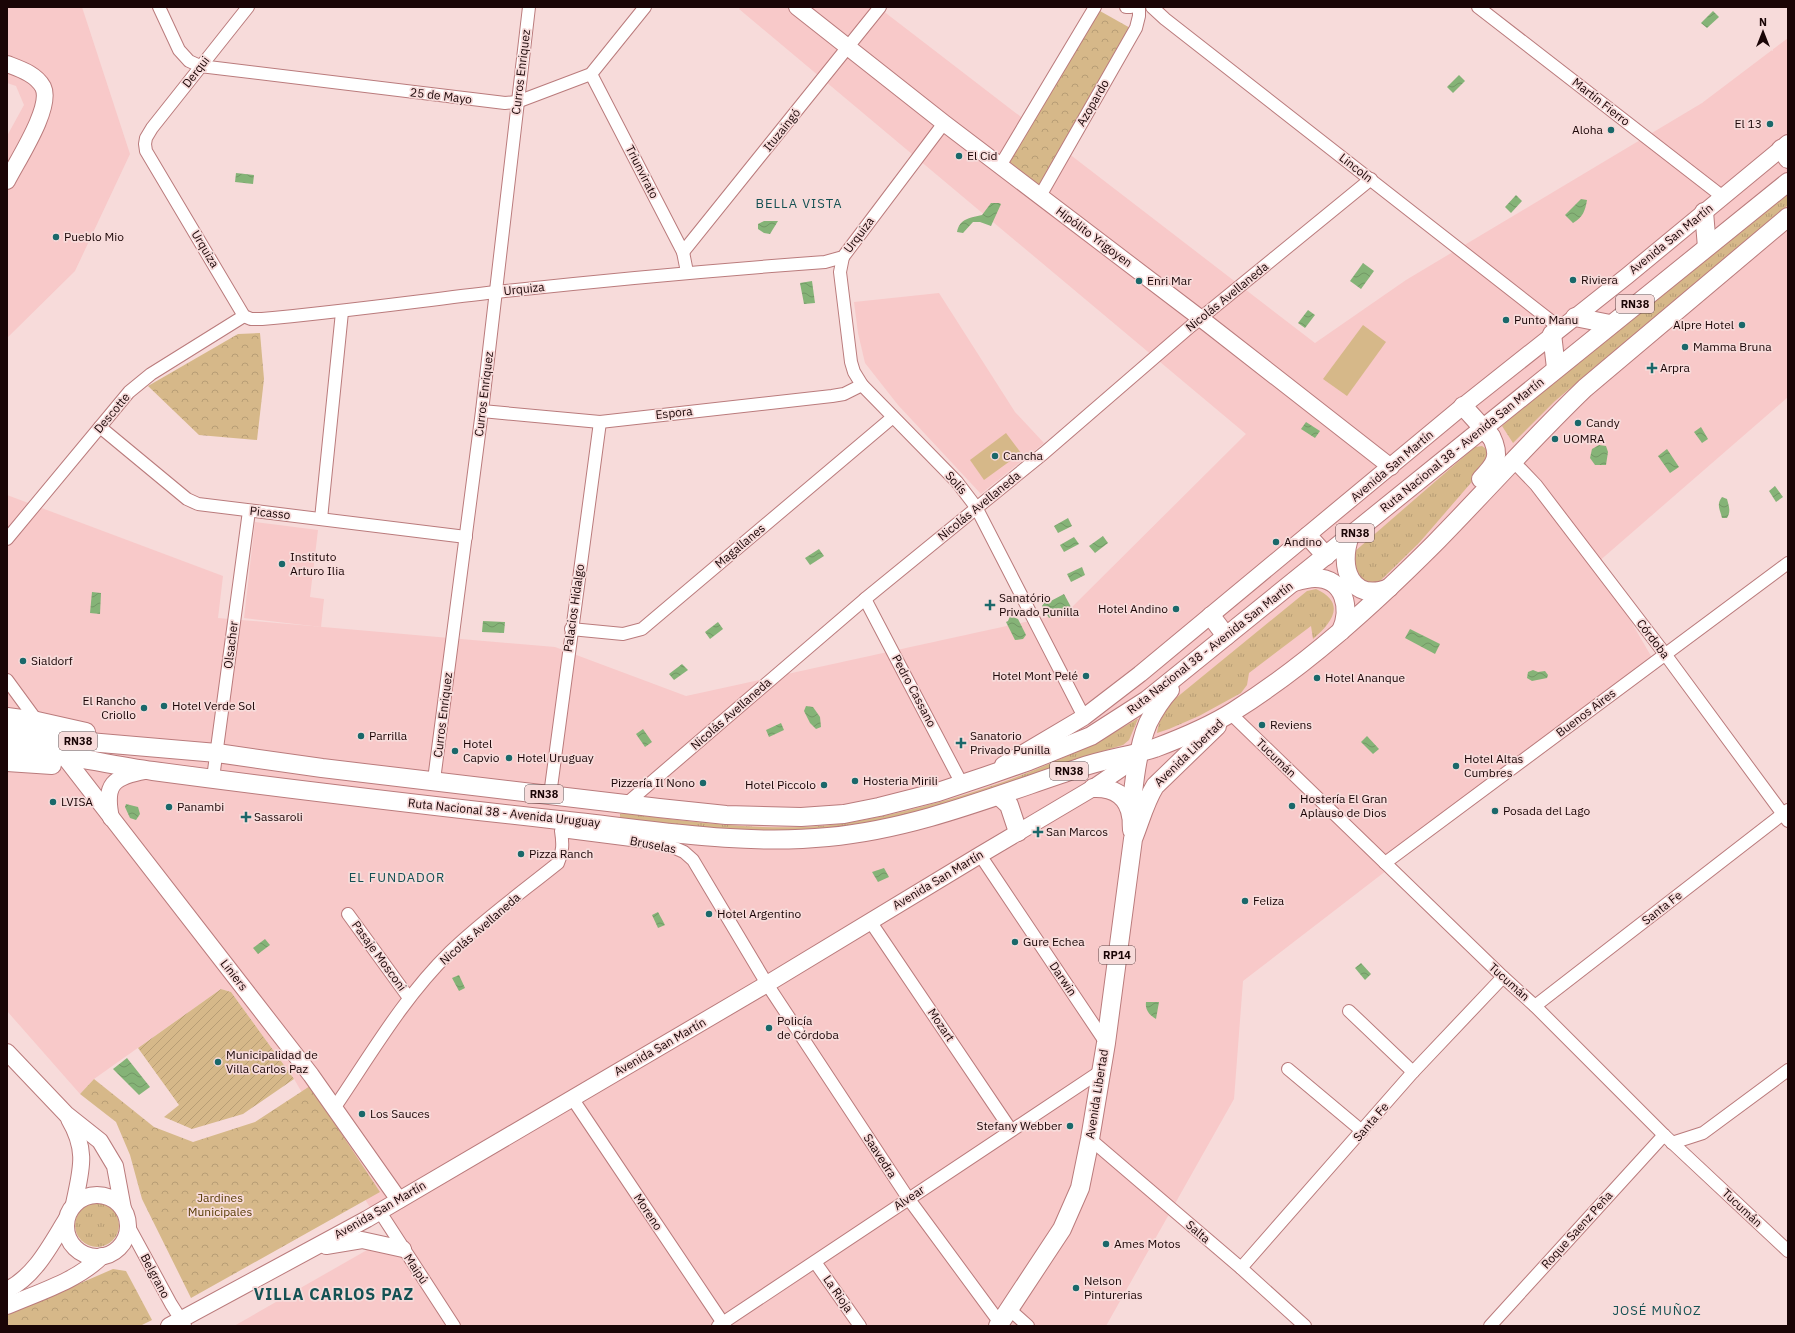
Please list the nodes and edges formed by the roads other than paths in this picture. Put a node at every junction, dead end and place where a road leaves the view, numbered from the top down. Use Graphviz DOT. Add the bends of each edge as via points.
graph roads {
  1 [pos="159,7"];
  2 [pos="248,7"];
  3 [pos="529,7"];
  4 [pos="645,7"];
  5 [pos="797,7"];
  6 [pos="880,7"];
  7 [pos="1096,7"];
  8 [pos="1126,7"];
  9 [pos="1131,7"];
  10 [pos="1140,7"];
  11 [pos="1152,7"];
  12 [pos="1478,7"];
  13 [pos="848,47"];
  14 [pos="7,64"];
  15 [pos="200,66"];
  16 [pos="591,74"];
  17 [pos="517,102"];
  18 [pos="944,123"];
  19 [pos="146,138"];
  20 [pos="1786,150"];
  21 [pos="1000,166"];
  22 [pos="1371,179"];
  23 [pos="7,181"];
  24 [pos="1788,182"];
  25 [pos="1040,196"];
  26 [pos="1723,197"];
  27 [pos="1704,212"];
  28 [pos="1788,216"];
  29 [pos="1707,246"];
  30 [pos="683,252"];
  31 [pos="843,257"];
  32 [pos="687,272"];
  33 [pos="495,292"];
  34 [pos="342,312"];
  35 [pos="244,316"];
  36 [pos="1574,317"];
  37 [pos="1200,319"];
  38 [pos="1610,324"];
  39 [pos="1556,331"];
  40 [pos="1556,368"];
  41 [pos="862,385"];
  42 [pos="1463,406"];
  43 [pos="482,411"];
  44 [pos="893,417"];
  45 [pos="600,422"];
  46 [pos="100,427"];
  47 [pos="1487,432"];
  48 [pos="1513,461"];
  49 [pos="1391,466"];
  50 [pos="976,507"];
  51 [pos="249,511"];
  52 [pos="321,519"];
  53 [pos="1308,536"];
  54 [pos="1350,536"];
  55 [pos="466,537"];
  56 [pos="7,539"];
  57 [pos="1435,543"];
  58 [pos="1326,556"];
  59 [pos="1788,563"];
  60 [pos="1291,583"];
  61 [pos="1389,588"];
  62 [pos="865,599"];
  63 [pos="1211,616"];
  64 [pos="571,629"];
  65 [pos="1340,631"];
  66 [pos="1226,636"];
  67 [pos="1665,654"];
  68 [pos="1194,661"];
  69 [pos="7,680"];
  70 [pos="1230,713"];
  71 [pos="7,717"];
  72 [pos="1084,717"];
  73 [pos="37,721"];
  74 [pos="7,733"];
  75 [pos="150,746"];
  76 [pos="7,748"];
  77 [pos="1140,752"];
  78 [pos="217,753"];
  79 [pos="67,761"];
  80 [pos="7,762"];
  81 [pos="147,770"];
  82 [pos="986,776"];
  83 [pos="213,778"];
  84 [pos="434,780"];
  85 [pos="962,784"];
  86 [pos="1093,788"];
  87 [pos="319,791"];
  88 [pos="938,792"];
  89 [pos="550,795"];
  90 [pos="999,796"];
  91 [pos="626,804"];
  92 [pos="473,811"];
  93 [pos="505,814"];
  94 [pos="1786,815"];
  95 [pos="1131,817"];
  96 [pos="111,818"];
  97 [pos="561,831"];
  98 [pos="1018,832"];
  99 [pos="1133,839"];
  100 [pos="980,855"];
  101 [pos="1385,863"];
  102 [pos="348,914"];
  103 [pos="870,921"];
  104 [pos="1503,977"];
  105 [pos="767,984"];
  106 [pos="410,998"];
  107 [pos="1535,1006"];
  108 [pos="1349,1011"];
  109 [pos="1106,1043"];
  110 [pos="7,1052"];
  111 [pos="1288,1069"];
  112 [pos="1788,1070"];
  113 [pos="1101,1071"];
  114 [pos="1413,1072"];
  115 [pos="572,1098"];
  116 [pos="334,1107"];
  117 [pos="62,1110"];
  118 [pos="1012,1130"];
  119 [pos="1362,1131"];
  120 [pos="1090,1139"];
  121 [pos="1668,1139"];
  122 [pos="908,1198"];
  123 [pos="399,1200"];
  124 [pos="74,1204"];
  125 [pos="123,1209"];
  126 [pos="380,1212"];
  127 [pos="66,1220"];
  128 [pos="128,1225"];
  129 [pos="403,1249"];
  130 [pos="309,1250"];
  131 [pos="1788,1251"];
  132 [pos="102,1256"];
  133 [pos="815,1262"];
  134 [pos="1241,1268"];
  135 [pos="7,1290"];
  136 [pos="7,1306"];
  137 [pos="1003,1319"];
  138 [pos="179,1324"];
  139 [pos="722,1325"];
  140 [pos="454,1326"];
  141 [pos="860,1326"];
  142 [pos="1028,1326"];
  143 [pos="1305,1326"];
  144 [pos="1490,1326"];
  1 -- 15 [label="street" via="180,50 189,61"];
  2 -- 15 [label="street, Derqui"];
  3 -- 17 [label="street, Curros Enriquez"];
  4 -- 16 [label="street"];
  5 -- 13 [label="main road, Hipólito Yrigoyen"];
  6 -- 13 [label="street, Ituzaingó"];
  7 -- 21 [label="street"];
  8 -- 9 [label="street"];
  10 -- 25 [label="street, Azopardo" via="1136,28"];
  11 -- 22 [label="street, Lincoln"];
  12 -- 26 [label="street, Martín Fierro"];
  13 -- 18 [label="main road, Hipólito Yrigoyen"];
  13 -- 30 [label="street, Ituzaingó"];
  14 -- 23 [label="main road" via="34,77 45,95 41,115"];
  15 -- 17 [label="street, 25 de Mayo" via="505,104"];
  15 -- 19 [label="street, Derqui"];
  16 -- 17 [label="street, 25 de Mayo"];
  16 -- 30 [label="street, Triunvirato"];
  17 -- 33 [label="street, Curros Enriquez"];
  18 -- 21 [label="main road, Hipólito Yrigoyen"];
  18 -- 31 [label="street, Urquiza"];
  19 -- 35 [label="street, Urquiza" via="146,151"];
  20 -- 26 [label="main road, Avenida San Martín"];
  21 -- 25 [label="main road, Hipólito Yrigoyen"];
  22 -- 37 [label="street, Nicolás Avellaneda"];
  22 -- 39 [label="street, Lincoln"];
  24 -- 29 [label="main road, Ruta Nacional 38 - Avenida San Martín / RN38"];
  25 -- 37 [label="main road, Hipólito Yrigoyen"];
  26 -- 27 [label="main road, Avenida San Martín"];
  27 -- 29 [label="main road"];
  27 -- 36 [label="main road, Avenida San Martín"];
  28 -- 48 [label="main road, RN38" via="1585,388"];
  29 -- 38 [label="main road, Ruta Nacional 38 - Avenida San Martín / RN38"];
  30 -- 32 [label="street, Triunvirato"];
  31 -- 32 [label="street, Urquiza" via="825,262"];
  31 -- 41 [label="street, Solís" via="840,272 851,362"];
  32 -- 33 [label="street, Urquiza"];
  33 -- 34 [label="street, Urquiza"];
  33 -- 43 [label="street, Curros Enriquez"];
  34 -- 35 [label="street, Urquiza" via="262,320"];
  34 -- 52 [label="street"];
  35 -- 46 [label="street, Descotte" via="151,374 130,392"];
  36 -- 38 [label="main road"];
  36 -- 39 [label="main road, Avenida San Martín"];
  37 -- 49 [label="main road, Hipólito Yrigoyen"];
  37 -- 50 [label="street, Nicolás Avellaneda" via="1044,453"];
  38 -- 40 [label="main road, Ruta Nacional 38 - Avenida San Martín / RN38"];
  39 -- 40 [label="main road"];
  39 -- 42 [label="main road, Avenida San Martín"];
  40 -- 47 [label="main road, Ruta Nacional 38 - Avenida San Martín / RN38"];
  41 -- 44 [label="street, Solís"];
  41 -- 45 [label="street, Espora" via="844,394 832,396"];
  42 -- 47 [label="main road"];
  42 -- 49 [label="main road, Avenida San Martín"];
  43 -- 45 [label="street, Espora"];
  43 -- 55 [label="street, Curros Enriquez"];
  44 -- 50 [label="street, Solís" via="956,482"];
  44 -- 64 [label="street, Magallanes" via="642,629 623,634"];
  45 -- 64 [label="street, Palacios Hidalgo"];
  46 -- 51 [label="street, Picasso" via="188,499 198,504"];
  46 -- 56 [label="street, Descotte"];
  47 -- 48 [label="main road"];
  47 -- 54 [label="main road, Ruta Nacional 38 - Avenida San Martín / RN38"];
  47 -- 57 [label="main road" via="1496,449 1495,463 1451,512"];
  48 -- 57 [label="main road, RN38"];
  48 -- 67 [label="street, Córdoba" via="1536,484"];
  49 -- 53 [label="main road, Avenida San Martín"];
  50 -- 62 [label="street, Nicolás Avellaneda"];
  50 -- 72 [label="street, Solís"];
  51 -- 52 [label="street, Picasso"];
  51 -- 78 [label="street, Olsacher"];
  52 -- 55 [label="street, Picasso"];
  53 -- 58 [label="main road"];
  53 -- 63 [label="main road, Avenida San Martín"];
  54 -- 58 [label="main road, Ruta Nacional 38 - Avenida San Martín / RN38"];
  54 -- 61 [label="main road" via="1344,557 1351,579 1370,592"];
  55 -- 84 [label="street, Curros Enriquez"];
  57 -- 61 [label="main road, RN38"];
  58 -- 60 [label="main road, Ruta Nacional 38 - Avenida San Martín / RN38"];
  59 -- 67 [label="street, Buenos Aires"];
  60 -- 65 [label="main road" via="1317,578 1339,589 1346,610"];
  60 -- 66 [label="main road, Ruta Nacional 38 - Avenida San Martín / RN38"];
  61 -- 65 [label="main road, RN38"];
  62 -- 85 [label="street, Pedro Cassano"];
  62 -- 91 [label="street, Nicolás Avellaneda"];
  63 -- 66 [label="main road"];
  63 -- 72 [label="main road, Avenida San Martín"];
  64 -- 89 [label="street, Palacios Hidalgo"];
  65 -- 70 [label="main road, RN38" via="1274,684"];
  66 -- 68 [label="main road, Ruta Nacional 38 - Avenida San Martín / RN38"];
  67 -- 94 [label="street, Córdoba"];
  67 -- 101 [label="street, Buenos Aires"];
  68 -- 77 [label="main road, RP14" via="1160,701 1148,723"];
  68 -- 82 [label="main road, Ruta Nacional 38 - Avenida San Martín / RN38" via="1147,700 1091,736"];
  69 -- 73 [label="street"];
  70 -- 77 [label="main road, RN38"];
  70 -- 99 [label="main road, Avenida Libertad / RP14" via="1154,786"];
  70 -- 101 [label="street, Tucumán"];
  71 -- 73 [label="main road"];
  72 -- 82 [label="main road, Avenida San Martín"];
  73 -- 75 [label="main road"];
  74 -- 75 [label="main road, Ruta Nacional 38 - Avenida Uruguay / RN38"];
  75 -- 78 [label="main road, Ruta Nacional 38 - Avenida Uruguay / RN38"];
  76 -- 79 [label="main road, Ruta Nacional 38 - Avenida Uruguay / RN38"];
  77 -- 86 [label="main road, Avenida San Martín" via="1128,764"];
  77 -- 90 [label="main road, RN38" via="1083,766"];
  77 -- 95 [label="main road, Avenida Libertad / RP14"];
  78 -- 83 [label="street, Olsacher"];
  78 -- 84 [label="main road, Ruta Nacional 38 - Avenida Uruguay / RN38"];
  79 -- 80 [label="main road"];
  79 -- 81 [label="main road, Ruta Nacional 38 - Avenida Uruguay / RN38"];
  79 -- 96 [label="main road, Liniers"];
  81 -- 83 [label="main road, Ruta Nacional 38 - Avenida Uruguay / RN38"];
  81 -- 96 [label="main road" via="120,777 111,787 108,798"];
  82 -- 85 [label="main road, Ruta Nacional 38 - Avenida San Martín / RN38"];
  83 -- 87 [label="main road, Ruta Nacional 38 - Avenida Uruguay / RN38"];
  84 -- 87 [label="main road" via="431,791 424,793 356,784"];
  84 -- 89 [label="main road, Ruta Nacional 38 - Avenida Uruguay / RN38"];
  85 -- 88 [label="main road, Ruta Nacional 38 - Avenida San Martín / RN38"];
  86 -- 95 [label="main road" via="1111,789 1124,797"];
  86 -- 98 [label="main road, Avenida San Martín"];
  87 -- 92 [label="main road, Ruta Nacional 38 - Avenida Uruguay / RN38"];
  88 -- 91 [label="main road, Ruta Nacional 38 - Avenida Uruguay / RN38" via="879,808 801,817 726,815"];
  89 -- 91 [label="main road, Ruta Nacional 38 - Avenida Uruguay / RN38"];
  90 -- 93 [label="main road, Ruta Nacional 38 - Avenida Uruguay / RN38" via="880,830 806,839 759,840"];
  90 -- 98 [label="main road" via="1009,805"];
  91 -- 93 [label="main road" via="619,809 603,813 540,806"];
  92 -- 93 [label="main road, Ruta Nacional 38 - Avenida Uruguay / RN38"];
  92 -- 97 [label="main road" via="481,818"];
  94 -- 107 [label="street, Santa Fe"];
  95 -- 99 [label="main road, Avenida Libertad / RP14"];
  96 -- 116 [label="main road, Liniers"];
  97 -- 105 [label="street, Bruselas" via="655,843 684,852 693,860"];
  97 -- 106 [label="street, Nicolás Avellaneda" via="563,845 558,863 450,952"];
  98 -- 100 [label="main road, Avenida San Martín"];
  99 -- 109 [label="main road, Avenida Libertad / RP14"];
  100 -- 103 [label="main road, Avenida San Martín"];
  100 -- 109 [label="street, Darwin"];
  101 -- 104 [label="street, Tucumán"];
  102 -- 106 [label="street, Pasaje Mosconi"];
  103 -- 105 [label="main road, Avenida San Martín"];
  103 -- 118 [label="street, Mozart"];
  104 -- 107 [label="street, Tucumán"];
  104 -- 114 [label="street, Santa Fe"];
  105 -- 115 [label="main road, Avenida San Martín"];
  105 -- 122 [label="street, Saavedra"];
  106 -- 116 [label="street, Nicolás Avellaneda"];
  107 -- 121 [label="street, Tucumán"];
  108 -- 114 [label="street"];
  109 -- 113 [label="main road, Avenida Libertad / RP14"];
  110 -- 117 [label="main road"];
  111 -- 119 [label="street"];
  112 -- 121 [label="street" via="1702,1134"];
  113 -- 118 [label="street, Alvear"];
  113 -- 120 [label="main road, Avenida Libertad / RP14"];
  114 -- 119 [label="street, Santa Fe"];
  115 -- 123 [label="main road, Avenida San Martín"];
  115 -- 139 [label="street, Moreno"];
  116 -- 123 [label="main road, Liniers"];
  117 -- 124 [label="main road" via="76,1131 81,1145 82,1158"];
  117 -- 125 [label="main road" via="100,1142 108,1154 115,1166"];
  118 -- 122 [label="street, Alvear"];
  119 -- 134 [label="street, Santa Fe"];
  120 -- 134 [label="street, Salta"];
  120 -- 137 [label="main road, Avenida Libertad / RP14" via="1080,1188 1069,1215"];
  121 -- 131 [label="street, Tucumán"];
  121 -- 144 [label="street, Roque Saenz Peña"];
  122 -- 133 [label="street, Alvear"];
  122 -- 137 [label="street, Saavedra"];
  123 -- 126 [label="main road, Avenida San Martín"];
  124 -- 125 [label="main road" via="82,1198 100,1195 109,1197"];
  124 -- 127 [label="main road"];
  125 -- 128 [label="main road"];
  126 -- 129 [label="street, Maipú"];
  126 -- 130 [label="main road, Avenida San Martín"];
  127 -- 132 [label="main road" via="66,1230 74,1247 92,1256"];
  127 -- 135 [label="main road" via="32,1272"];
  128 -- 132 [label="main road" via="124,1242 111,1254"];
  128 -- 138 [label="street, Belgrano"];
  129 -- 130 [label="main road" via="362,1240"];
  129 -- 140 [label="street, Maipú"];
  130 -- 138 [label="main road, Avenida San Martín"];
  132 -- 136 [label="main road" via="92,1267 72,1278"];
  133 -- 139 [label="street, Alvear"];
  133 -- 141 [label="street, La Rioja"];
  134 -- 143 [label="street, Salta"];
  137 -- 142 [label="street, Saavedra"];
}
